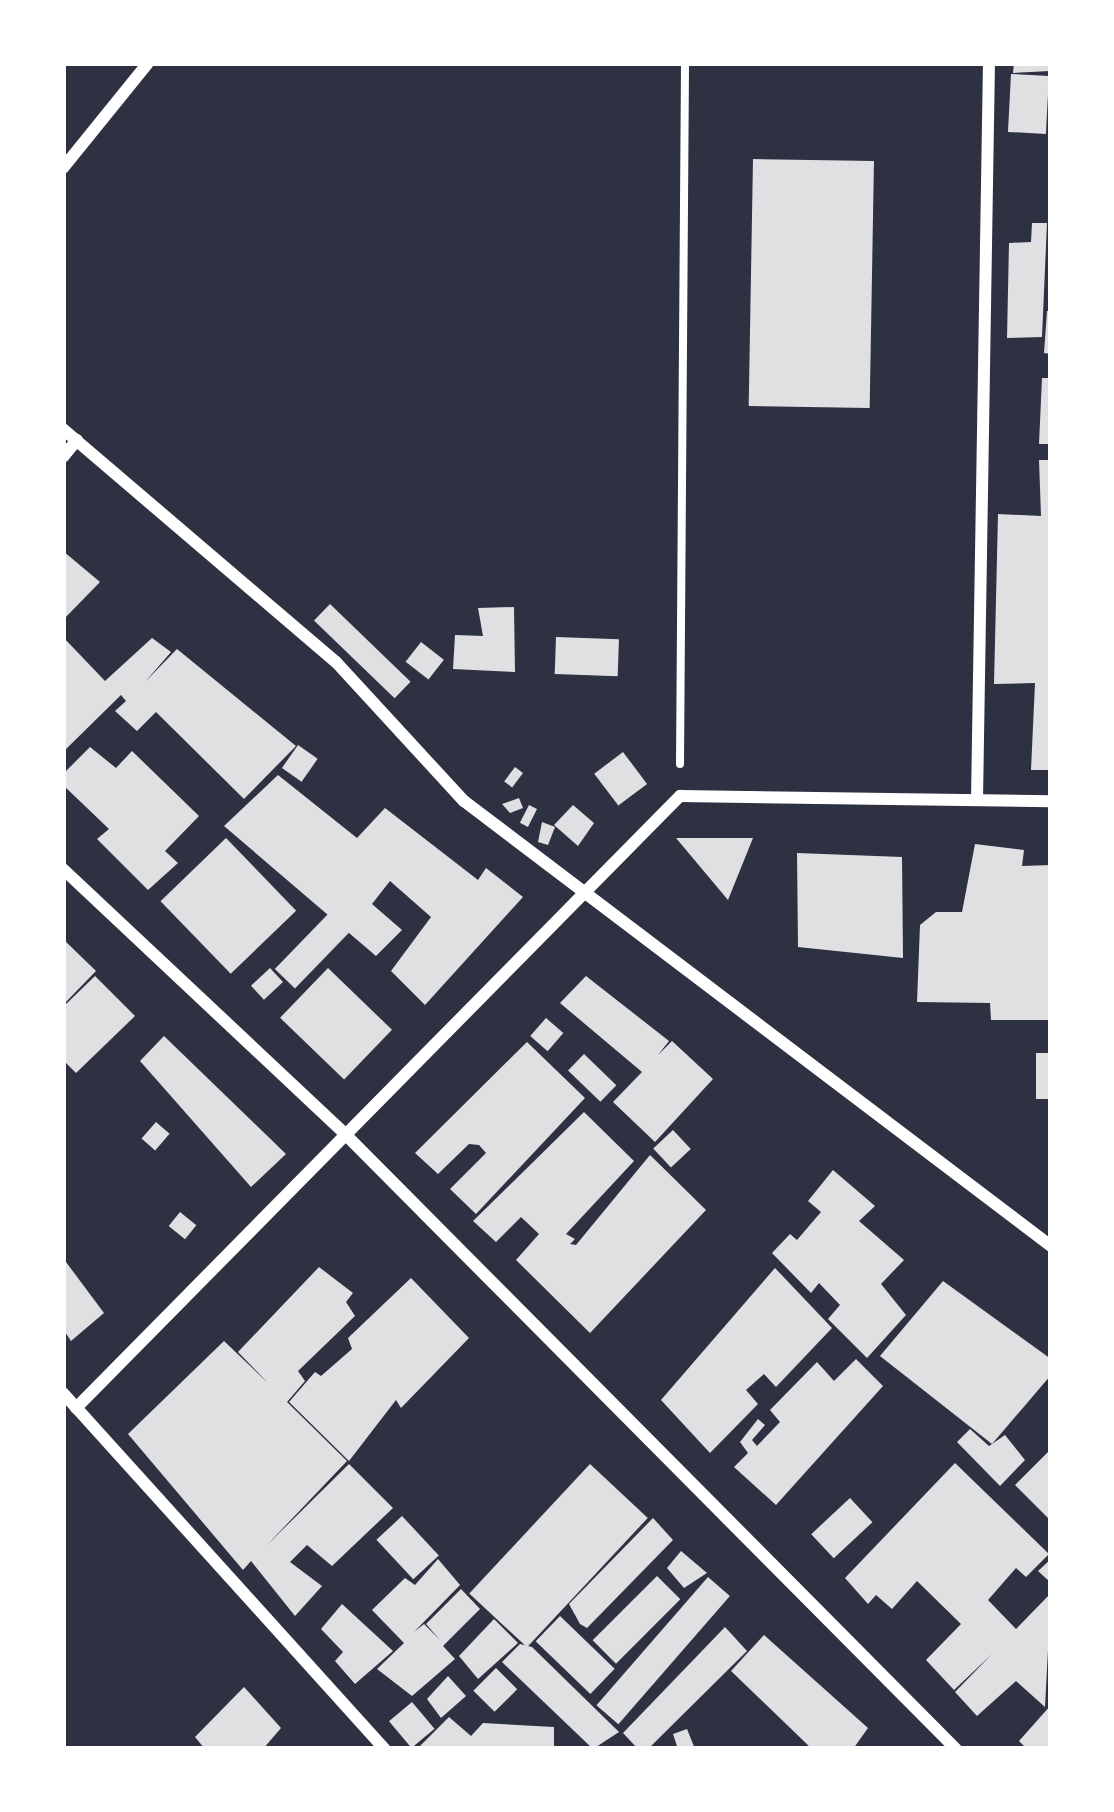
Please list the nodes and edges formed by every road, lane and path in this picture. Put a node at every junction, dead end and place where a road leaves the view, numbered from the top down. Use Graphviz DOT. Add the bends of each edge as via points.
graph roads {
  1 [pos="148,63"];
  2 [pos="685,63"];
  3 [pos="989,63"];
  4 [pos="63,168"];
  5 [pos="63,429"];
  6 [pos="77,440"];
  7 [pos="63,457"];
  8 [pos="680,796"];
  9 [pos="977,800"];
  10 [pos="1051,801"];
  11 [pos="63,868"];
  12 [pos="579,891"];
  13 [pos="346,1136"];
  14 [pos="1051,1246"];
  15 [pos="63,1393"];
  16 [pos="76,1408"];
  17 [pos="385,1749"];
  18 [pos="956,1749"];
  1 -- 4 [label="street"];
  2 -- 8 [label="path"];
  3 -- 9 [label="street"];
  5 -- 6 [label="street"];
  6 -- 7 [label="street"];
  6 -- 12 [label="street" via="336,662 464,801"];
  8 -- 9 [label="street"];
  8 -- 12 [label="street"];
  9 -- 10 [label="street"];
  11 -- 13 [label="street"];
  12 -- 13 [label="street"];
  12 -- 14 [label="street"];
  13 -- 16 [label="street"];
  13 -- 18 [label="street"];
  15 -- 16 [label="street"];
  16 -- 17 [label="street"];
}
